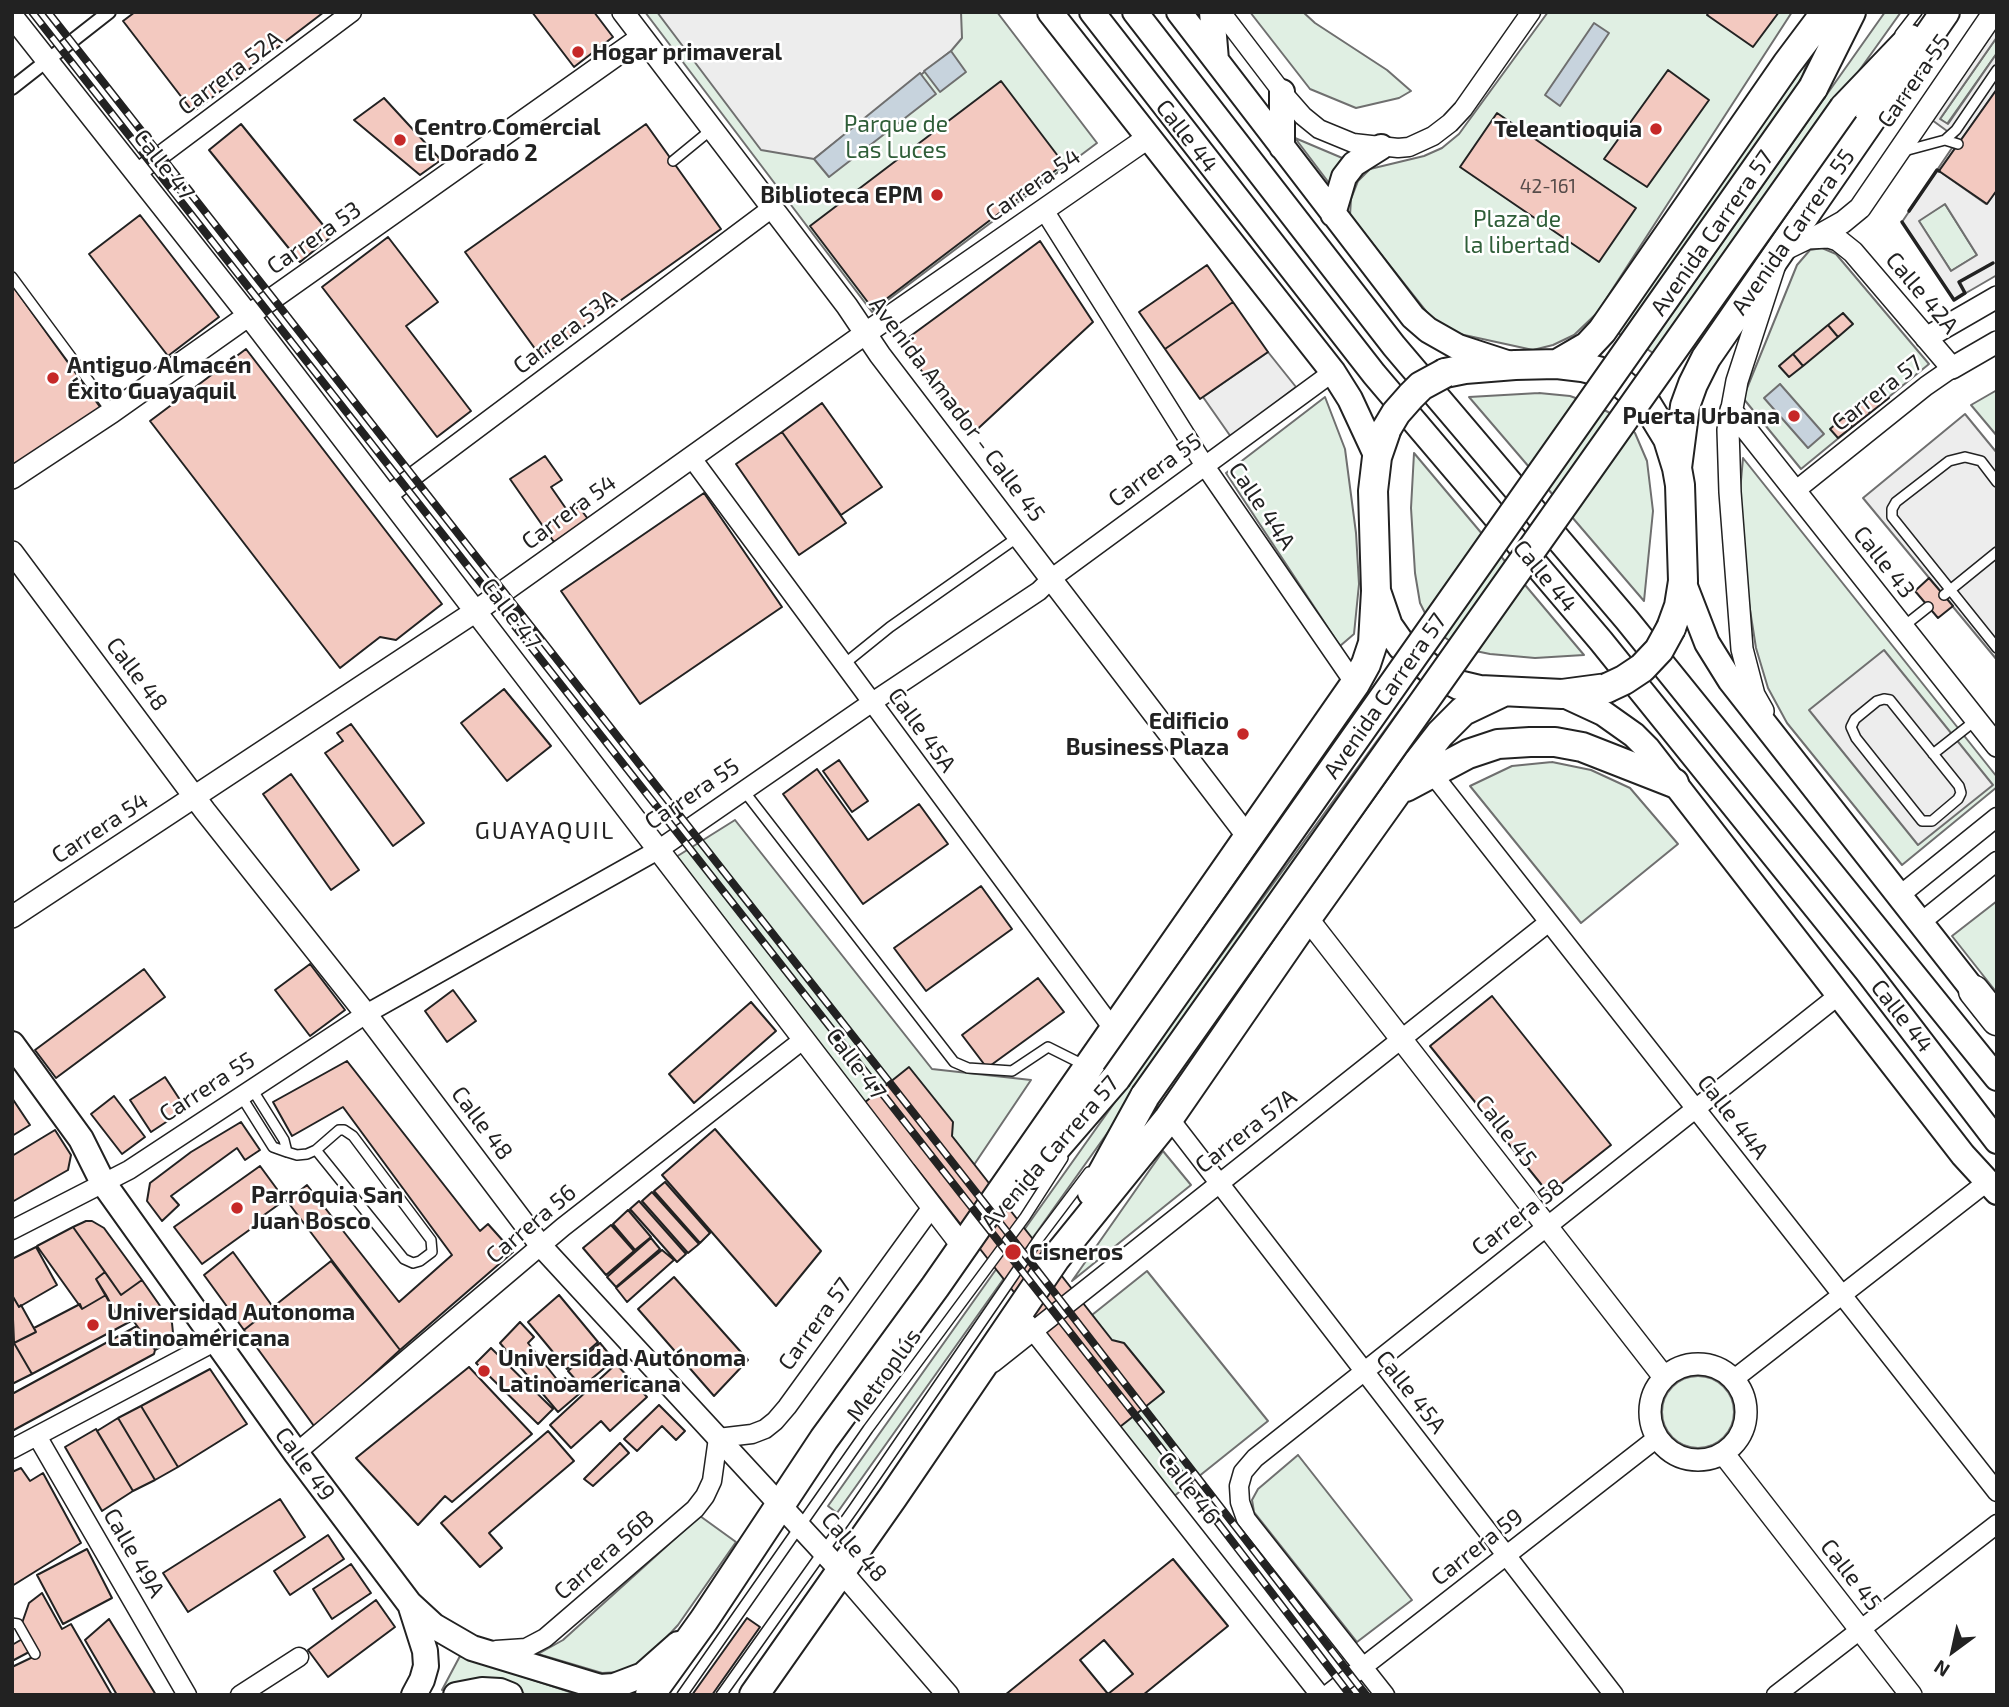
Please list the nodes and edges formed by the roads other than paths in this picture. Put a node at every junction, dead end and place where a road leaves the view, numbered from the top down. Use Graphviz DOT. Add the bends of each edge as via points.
graph roads {
  1 [pos="108,12"];
  2 [pos="352,12"];
  3 [pos="624,12"];
  4 [pos="1050,12"];
  5 [pos="1092,12"];
  6 [pos="1135,12"];
  7 [pos="1179,12"];
  8 [pos="1212,12"];
  9 [pos="1221,12"];
  10 [pos="1531,12"];
  11 [pos="1826,12"];
  12 [pos="1917,12"];
  13 [pos="1935,12"];
  14 [pos="1945,12"];
  15 [pos="1994,12"];
  16 [pos="12,16"];
  17 [pos="1851,23"];
  18 [pos="642,37"];
  19 [pos="47,60"];
  20 [pos="1216,61"];
  21 [pos="1997,70"];
  22 [pos="12,88"];
  23 [pos="1282,92"];
  24 [pos="1844,108"];
  25 [pos="712,130"];
  26 [pos="1149,137"];
  27 [pos="1945,140"];
  28 [pos="1958,144"];
  29 [pos="1282,147"];
  30 [pos="1381,147"];
  31 [pos="1896,153"];
  32 [pos="673,161"];
  33 [pos="137,173"];
  34 [pos="772,208"];
  35 [pos="1860,208"];
  36 [pos="1044,210"];
  37 [pos="1333,214"];
  38 [pos="1818,236"];
  39 [pos="1779,252"];
  40 [pos="1853,252"];
  41 [pos="12,277"];
  42 [pos="1997,297"];
  43 [pos="249,316"];
  44 [pos="866,333"];
  45 [pos="1926,338"];
  46 [pos="1997,342"];
  47 [pos="1557,364"];
  48 [pos="1515,365"];
  49 [pos="1952,368"];
  50 [pos="1332,372"];
  51 [pos="1731,410"];
  52 [pos="112,412"];
  53 [pos="691,457"];
  54 [pos="1377,457"];
  55 [pos="1205,466"];
  56 [pos="1677,468"];
  57 [pos="12,478"];
  58 [pos="1997,482"];
  59 [pos="1795,491"];
  60 [pos="387,496"];
  61 [pos="1019,536"];
  62 [pos="12,552"];
  63 [pos="1997,552"];
  64 [pos="1052,578"];
  65 [pos="1683,581"];
  66 [pos="1376,591"];
  67 [pos="1947,592"];
  68 [pos="1928,607"];
  69 [pos="476,611"];
  70 [pos="1903,627"];
  71 [pos="1997,649"];
  72 [pos="843,665"];
  73 [pos="1355,684"];
  74 [pos="1503,692"];
  75 [pos="1562,694"];
  76 [pos="871,703"];
  77 [pos="1976,720"];
  78 [pos="1780,744"];
  79 [pos="1997,746"];
  80 [pos="1933,754"];
  81 [pos="1431,772"];
  82 [pos="1674,783"];
  83 [pos="744,791"];
  84 [pos="1398,792"];
  85 [pos="195,796"];
  86 [pos="1997,817"];
  87 [pos="1248,837"];
  88 [pos="659,850"];
  89 [pos="1997,861"];
  90 [pos="1899,896"];
  91 [pos="12,917"];
  92 [pos="1307,918"];
  93 [pos="1549,922"];
  94 [pos="1920,923"];
  95 [pos="1974,991"];
  96 [pos="1839,995"];
  97 [pos="366,1014"];
  98 [pos="1997,1020"];
  99 [pos="1997,1028"];
  100 [pos="1114,1030"];
  101 [pos="804,1039"];
  102 [pos="1401,1040"];
  103 [pos="12,1044"];
  104 [pos="1088,1067"];
  105 [pos="1997,1077"];
  106 [pos="1116,1078"];
  107 [pos="247,1092"];
  108 [pos="1145,1096"];
  109 [pos="1695,1108"];
  110 [pos="1169,1118"];
  111 [pos="1997,1141"];
  112 [pos="316,1150"];
  113 [pos="102,1181"];
  114 [pos="1220,1184"];
  115 [pos="1992,1187"];
  116 [pos="932,1207"];
  117 [pos="1546,1226"];
  118 [pos="12,1230"];
  119 [pos="541,1246"];
  120 [pos="963,1247"];
  121 [pos="1055,1259"];
  122 [pos="935,1287"];
  123 [pos="1842,1295"];
  124 [pos="1026,1322"];
  125 [pos="216,1340"];
  126 [pos="1364,1371"];
  127 [pos="1664,1377"];
  128 [pos="1734,1379"];
  129 [pos="37,1436"];
  130 [pos="718,1438"];
  131 [pos="1657,1438"];
  132 [pos="12,1449"];
  133 [pos="296,1453"];
  134 [pos="1723,1453"];
  135 [pos="1240,1486"];
  136 [pos="1997,1492"];
  137 [pos="780,1505"];
  138 [pos="1997,1524"];
  139 [pos="801,1527"];
  140 [pos="1506,1555"];
  141 [pos="832,1561"];
  142 [pos="409,1603"];
  143 [pos="704,1620"];
  144 [pos="12,1623"];
  145 [pos="1860,1630"];
  146 [pos="471,1648"];
  147 [pos="35,1654"];
  148 [pos="299,1657"];
  149 [pos="1363,1667"];
  150 [pos="187,1695"];
  151 [pos="240,1695"];
  152 [pos="414,1695"];
  153 [pos="456,1695"];
  154 [pos="510,1695"];
  155 [pos="650,1695"];
  156 [pos="682,1695"];
  157 [pos="721,1695"];
  158 [pos="754,1695"];
  159 [pos="948,1695"];
  160 [pos="1320,1695"];
  161 [pos="1327,1695"];
  162 [pos="1385,1695"];
  163 [pos="1614,1695"];
  164 [pos="1776,1695"];
  165 [pos="1911,1695"];
  1 -- 19 [label="street"];
  2 -- 33 [label="street, Carrera 52A"];
  3 -- 18 [label="street, Avenida Amador - Calle 45"];
  4 -- 26 [label="main road, Calle 44"];
  5 -- 111 [label="main road, Calle 44" via="1374,374 1609,652 1867,971"];
  6 -- 105 [label="main road, Calle 44" via="1394,346 1627,620"];
  7 -- 20 [label="main road"];
  8 -- 20 [label="main road"];
  9 -- 23 [label="street"];
  10 -- 30 [label="street" via="1450,123 1409,148"];
  11 -- 47 [label="main road" via="1602,331 1588,346"];
  12 -- 24 [label="lane"];
  13 -- 24 [label="main road"];
  14 -- 39 [label="main road, Avenida Carrera 55"];
  15 -- 31 [label="street, Carrera 55"];
  16 -- 19 [label="street, Calle 47"];
  17 -- 106 [label="main road, Avenida Carrera 57, bridge" via="1813,88"];
  18 -- 25 [label="street, Avenida Amador - Calle 45"];
  18 -- 43 [label="street, Carrera 53"];
  19 -- 22 [label="street"];
  19 -- 33 [label="street, Calle 47"];
  20 -- 29 [label="main road"];
  21 -- 27 [label="lane"];
  23 -- 29 [label="main road"];
  23 -- 30 [label="street" via="1319,129 1353,143"];
  24 -- 108 [label="main road, Avenida Carrera 57, bridge"];
  25 -- 32 [label="lane"];
  25 -- 34 [label="street, Avenida Amador - Calle 45"];
  26 -- 36 [label="street, Carrera 54"];
  26 -- 50 [label="main road, Calle 44"];
  27 -- 28 [label="lane"];
  27 -- 31 [label="lane"];
  29 -- 37 [label="main road"];
  30 -- 37 [label="main road" via="1354,164 1344,177"];
  31 -- 35 [label="street, Carrera 55"];
  33 -- 43 [label="street, Calle 47"];
  34 -- 44 [label="street, Avenida Amador - Calle 45"];
  34 -- 60 [label="street, Carrera 53A"];
  35 -- 38 [label="street, Carrera 55"];
  35 -- 40 [label="street, Calle 42A" via="1851,233"];
  36 -- 44 [label="street, Carrera 54"];
  36 -- 55 [label="street, Calle 44A"];
  37 -- 48 [label="main road" via="1399,302 1428,330 1458,347"];
  38 -- 39 [label="street"];
  38 -- 40 [label="street, Calle 42A" via="1838,240"];
  39 -- 51 [label="street"];
  39 -- 56 [label="main road, Avenida Carrera 55" via="1693,384 1685,406"];
  40 -- 45 [label="street, Calle 42A"];
  41 -- 52 [label="lane"];
  42 -- 45 [label="street, Carrera 57"];
  43 -- 52 [label="street, Carrera 53"];
  43 -- 60 [label="street, Calle 47"];
  44 -- 53 [label="street, Carrera 54"];
  44 -- 61 [label="street, Avenida Amador - Calle 45"];
  45 -- 49 [label="street, Calle 42A"];
  46 -- 49 [label="street, Carrera 57"];
  47 -- 48 [label="main road"];
  47 -- 56 [label="main road" via="1598,371 1646,403 1668,439"];
  48 -- 54 [label="main road, bridge" via="1446,373 1416,391 1387,428"];
  49 -- 59 [label="street, Carrera 57"];
  50 -- 54 [label="main road, Calle 44"];
  50 -- 55 [label="street, Carrera 55"];
  51 -- 59 [label="street, Calle 43"];
  51 -- 78 [label="street" via="1728,450 1742,649 1754,695"];
  52 -- 57 [label="street, Carrera 53"];
  53 -- 69 [label="street, Carrera 54"];
  53 -- 72 [label="street, Calle 45A"];
  54 -- 66 [label="main road" via="1373,491"];
  55 -- 64 [label="street, Carrera 55"];
  55 -- 73 [label="street, Calle 44A"];
  56 -- 65 [label="main road"];
  58 -- 67 [label="lane" via="1980,461 1965,457 1949,461 1892,509 1892,517"];
  59 -- 70 [label="street, Calle 43"];
  60 -- 69 [label="street, Calle 47"];
  61 -- 64 [label="street, Avenida Amador - Calle 45"];
  61 -- 72 [label="lane"];
  62 -- 85 [label="street, Calle 48"];
  63 -- 67 [label="lane"];
  64 -- 76 [label="street, Carrera 55"];
  64 -- 87 [label="street, Avenida Amador - Calle 45"];
  65 -- 75 [label="main road, bridge" via="1671,628 1642,668 1607,688"];
  65 -- 78 [label="main road" via="1717,662"];
  66 -- 73 [label="main road, Avenida Carrera 57" via="1373,643"];
  66 -- 74 [label="main road" via="1388,626 1418,661 1459,685"];
  67 -- 71 [label="lane"];
  68 -- 70 [label="lane"];
  69 -- 85 [label="street, Carrera 54"];
  69 -- 88 [label="street, Calle 47"];
  70 -- 77 [label="street, Calle 43"];
  72 -- 76 [label="street, Calle 45A"];
  73 -- 87 [label="main road, Avenida Carrera 57"];
  74 -- 75 [label="main road"];
  74 -- 84 [label="main road, Avenida Carrera 57" via="1463,711 1440,734"];
  75 -- 82 [label="main road, Calle 44" via="1619,723 1648,749"];
  76 -- 83 [label="street, Carrera 55"];
  76 -- 100 [label="street, Calle 45A"];
  77 -- 79 [label="street, Calle 43"];
  77 -- 80 [label="lane"];
  78 -- 90 [label="main road"];
  80 -- 80 [label="lane" via="1961,793 1926,822 1856,738 1851,727 1854,719 1877,701 1890,700"];
  81 -- 82 [label="main road" via="1498,744 1555,742 1613,757"];
  81 -- 84 [label="main road"];
  81 -- 93 [label="street, Calle 44A"];
  82 -- 96 [label="main road, Calle 44"];
  83 -- 88 [label="street, Carrera 55"];
  83 -- 104 [label="lane" via="954,1062 968,1068 1012,1071 1048,1047"];
  84 -- 92 [label="main road, Avenida Carrera 57"];
  85 -- 91 [label="street, Carrera 54"];
  85 -- 97 [label="street, Calle 48"];
  86 -- 90 [label="street"];
  87 -- 100 [label="main road, Avenida Carrera 57"];
  88 -- 97 [label="street, Carrera 55"];
  88 -- 101 [label="street, Calle 47"];
  89 -- 94 [label="street"];
  90 -- 94 [label="main road"];
  92 -- 102 [label="street, Calle 45"];
  92 -- 110 [label="main road, Avenida Carrera 57"];
  93 -- 102 [label="street, Carrera 57A"];
  93 -- 109 [label="street, Calle 44A"];
  94 -- 95 [label="main road"];
  95 -- 98 [label="highway"];
  95 -- 99 [label="main road"];
  96 -- 109 [label="street, Carrera 58"];
  96 -- 115 [label="main road, Calle 44"];
  97 -- 107 [label="street, Carrera 55"];
  97 -- 119 [label="street, Calle 48"];
  100 -- 104 [label="main road, Avenida Carrera 57"];
  101 -- 116 [label="street, Calle 47"];
  101 -- 119 [label="street, Carrera 56"];
  102 -- 114 [label="street, Carrera 57A"];
  102 -- 117 [label="street, Calle 45"];
  103 -- 113 [label="main road, Calle 49" via="81,1139"];
  104 -- 120 [label="main road, Avenida Carrera 57"];
  106 -- 122 [label="main road, Avenida Carrera 57"];
  106 -- 139 [label="lane, Metroplús" via="1025,1217"];
  107 -- 112 [label="lane" via="285,1140 287,1152 297,1155"];
  107 -- 113 [label="street, Carrera 55" via="129,1170"];
  108 -- 121 [label="main road, Avenida Carrera 57"];
  108 -- 141 [label="lane" via="1040,1237"];
  109 -- 117 [label="street, Carrera 58"];
  109 -- 123 [label="street, Calle 44A"];
  110 -- 114 [label="street, Calle 45A"];
  110 -- 121 [label="main road, Avenida Carrera 57"];
  112 -- 112 [label="lane" via="339,1130 353,1136 431,1240 432,1252 413,1263 404,1259"];
  113 -- 118 [label="street, Carrera 55"];
  113 -- 125 [label="main road, Calle 49"];
  114 -- 124 [label="street, Carrera 57A"];
  114 -- 126 [label="street, Calle 45A"];
  115 -- 123 [label="street"];
  116 -- 120 [label="street, Calle 47"];
  116 -- 130 [label="street, Carrera 57" via="775,1421 752,1434"];
  117 -- 126 [label="street, Carrera 58"];
  117 -- 127 [label="street, Calle 45"];
  119 -- 130 [label="street, Calle 48"];
  119 -- 133 [label="street, Carrera 56"];
  120 -- 122 [label="main road, Avenida Carrera 57"];
  121 -- 124 [label="main road, Avenida Carrera 57"];
  122 -- 137 [label="main road, Avenida Carrera 57"];
  123 -- 128 [label="street"];
  123 -- 136 [label="street, Calle 44A"];
  124 -- 141 [label="main road, Avenida Carrera 57" via="974,1378"];
  124 -- 160 [label="street, Calle 46"];
  125 -- 129 [label="street"];
  125 -- 133 [label="main road, Calle 49"];
  126 -- 135 [label="street, Carrera 58" via="1255,1458 1243,1472"];
  126 -- 140 [label="street, Calle 45A"];
  127 -- 128 [label="street" via="1687,1364 1700,1363"];
  127 -- 131 [label="street" via="1650,1400 1649,1414"];
  128 -- 134 [label="street" via="1744,1395 1744,1428"];
  129 -- 132 [label="street"];
  129 -- 150 [label="street, Calle 49A"];
  130 -- 137 [label="street, Calle 48"];
  130 -- 146 [label="street, Carrera 56B" via="712,1481 695,1509 545,1638 516,1650"];
  131 -- 134 [label="street" via="1688,1459 1700,1461"];
  131 -- 140 [label="street, Carrera 59"];
  133 -- 142 [label="main road, Calle 49"];
  134 -- 145 [label="street, Calle 45"];
  135 -- 149 [label="street, Calle 46" via="1246,1519"];
  137 -- 139 [label="street, Calle 48"];
  137 -- 143 [label="main road, Avenida Carrera 57"];
  138 -- 145 [label="street"];
  139 -- 141 [label="street, Calle 48"];
  139 -- 156 [label="lane, Metroplús"];
  140 -- 149 [label="street, Carrera 59"];
  140 -- 163 [label="street, Calle 45A"];
  141 -- 157 [label="lane"];
  141 -- 158 [label="main road, Avenida Carrera 57"];
  141 -- 159 [label="street, Calle 48"];
  142 -- 146 [label="main road, Calle 49" via="434,1626"];
  142 -- 152 [label="main road" via="426,1666"];
  143 -- 146 [label="main road, Calle 49" via="643,1675 614,1686 586,1684"];
  143 -- 155 [label="main road, Avenida Carrera 57"];
  144 -- 147 [label="lane" via="18,1624"];
  145 -- 164 [label="street"];
  145 -- 165 [label="street, Calle 45"];
  148 -- 151 [label="street"];
  149 -- 161 [label="street, Carrera 59"];
  149 -- 162 [label="street, Calle 46"];
  153 -- 154 [label="main road" via="482,1690"];
}
